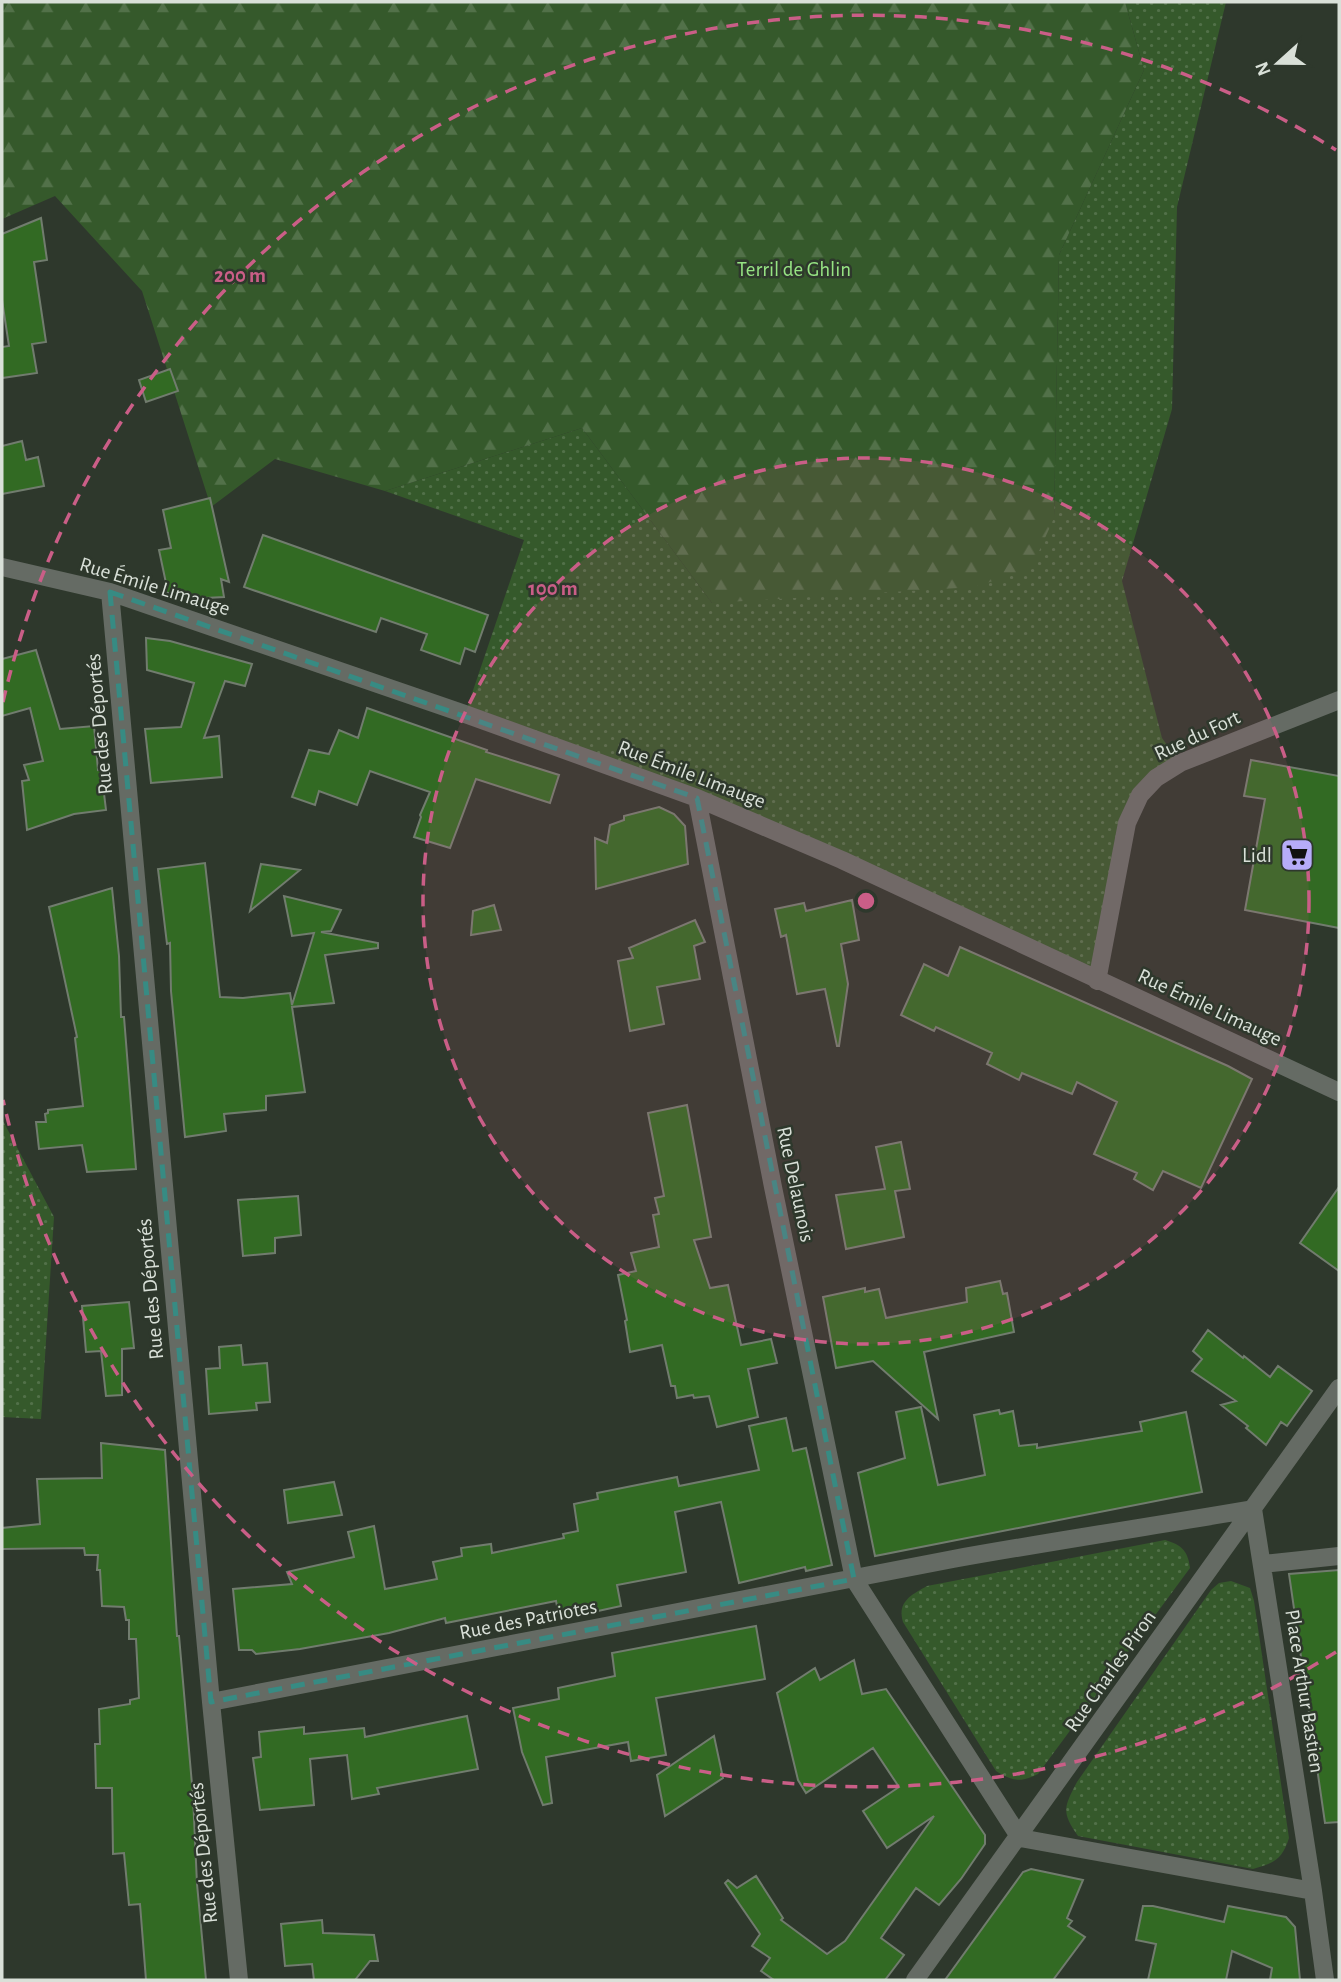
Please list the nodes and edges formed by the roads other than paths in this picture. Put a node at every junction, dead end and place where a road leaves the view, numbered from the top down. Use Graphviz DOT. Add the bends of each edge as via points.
graph roads {
  1 [pos="2,567"];
  2 [pos="110,593"];
  3 [pos="1339,700"];
  4 [pos="697,798"];
  5 [pos="1097,981"];
  6 [pos="1339,1092"];
  7 [pos="1339,1388"];
  8 [pos="1253,1509"];
  9 [pos="1339,1556"];
  10 [pos="1263,1564"];
  11 [pos="854,1580"];
  12 [pos="211,1702"];
  13 [pos="1020,1838"];
  14 [pos="1313,1891"];
  15 [pos="239,1980"];
  16 [pos="915,1980"];
  17 [pos="1325,1980"];
  1 -- 2 [label="street, Rue Émile Limauge"];
  2 -- 4 [label="street, Rue Émile Limauge"];
  2 -- 12 [label="street, Rue des Déportés"];
  3 -- 5 [label="street, Rue du Fort" via="1180,763 1139,795 1127,823"];
  4 -- 5 [label="street, Rue Émile Limauge" via="842,860"];
  4 -- 11 [label="street, Rue Delaunois"];
  5 -- 6 [label="street, Rue Émile Limauge"];
  7 -- 8 [label="street, Rue Charles Piron"];
  8 -- 10 [label="street, Place Arthur Bastien"];
  8 -- 11 [label="street"];
  8 -- 13 [label="street, Rue Charles Piron"];
  9 -- 10 [label="street"];
  10 -- 14 [label="street, Place Arthur Bastien"];
  11 -- 12 [label="street, Rue des Patriotes"];
  11 -- 13 [label="street"];
  12 -- 15 [label="street, Rue des Déportés"];
  13 -- 14 [label="street"];
  13 -- 16 [label="street, Rue Charles Piron"];
  14 -- 17 [label="street, Place Arthur Bastien"];
}
